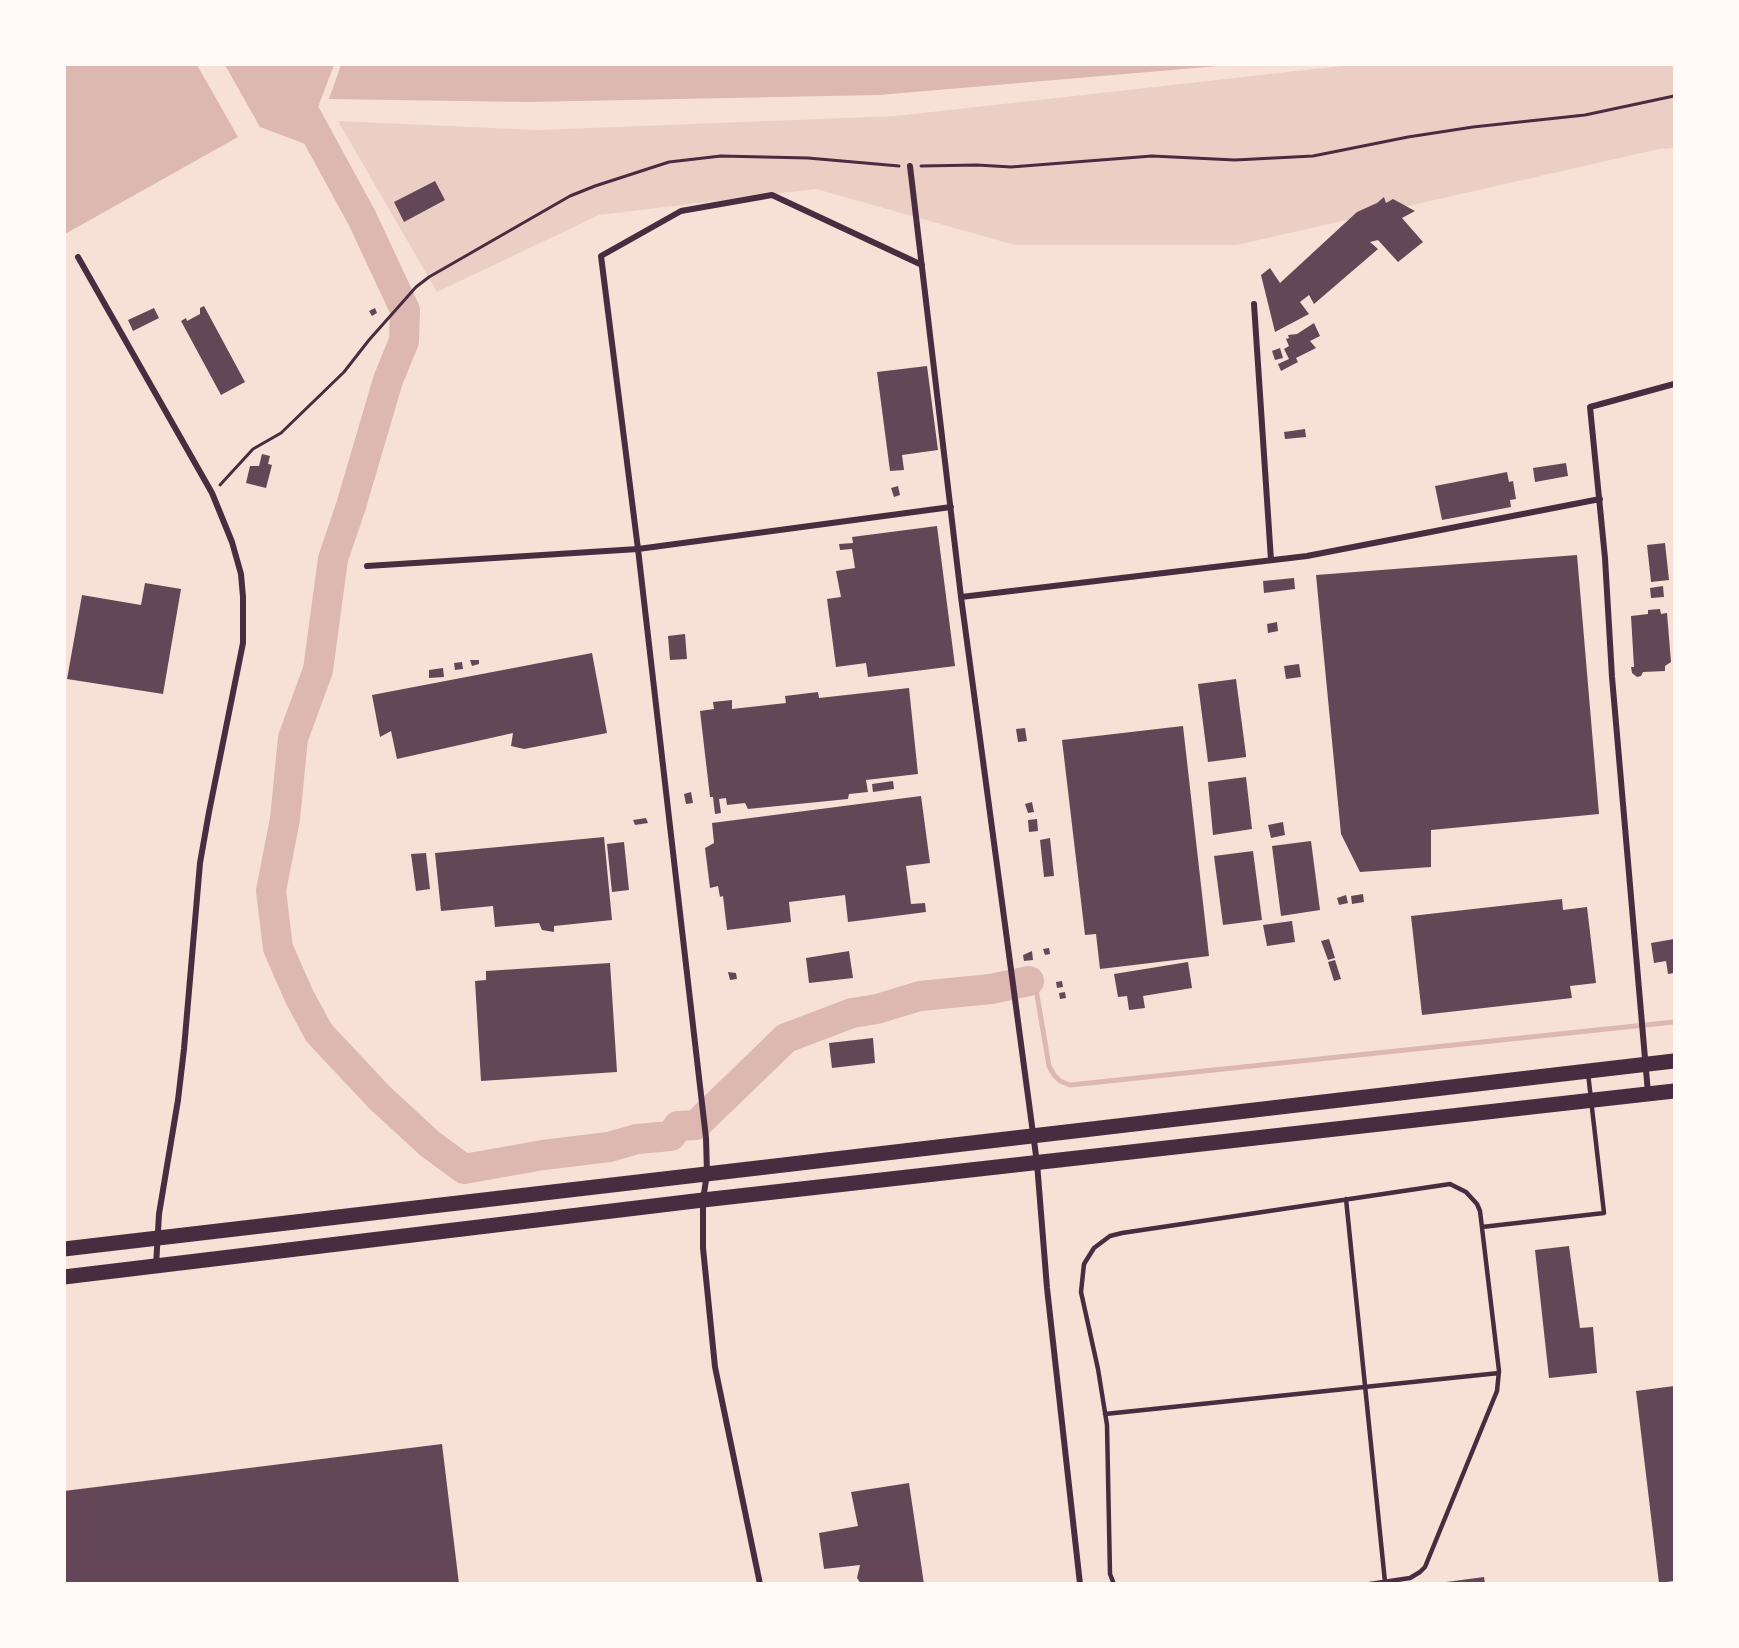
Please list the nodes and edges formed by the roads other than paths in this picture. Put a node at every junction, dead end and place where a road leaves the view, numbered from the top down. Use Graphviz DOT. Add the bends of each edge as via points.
graph roads {
  1 [pos="910,166"];
  2 [pos="78,257"];
  3 [pos="922,265"];
  4 [pos="1254,304"];
  5 [pos="1674,384"];
  6 [pos="1600,499"];
  7 [pos="951,507"];
  8 [pos="638,549"];
  9 [pos="1271,560"];
  10 [pos="367,566"];
  11 [pos="961,597"];
  12 [pos="1674,1061"];
  13 [pos="1645,1065"];
  14 [pos="1587,1071"];
  15 [pos="1674,1091"];
  16 [pos="1648,1094"];
  17 [pos="1592,1100"];
  18 [pos="1033,1135"];
  19 [pos="1037,1163"];
  20 [pos="706,1173"];
  21 [pos="1346,1199"];
  22 [pos="703,1200"];
  23 [pos="1482,1227"];
  24 [pos="156,1238"];
  25 [pos="64,1249"];
  26 [pos="156,1266"];
  27 [pos="64,1277"];
  28 [pos="1498,1373"];
  29 [pos="1365,1387"];
  30 [pos="1105,1414"];
  31 [pos="1385,1582"];
  32 [pos="760,1584"];
  33 [pos="1080,1584"];
  34 [pos="1114,1584"];
  35 [pos="1370,1584"];
  1 -- 3 [label="street"];
  2 -- 24 [label="street" via="212,493 241,573 243,643 200,863 178,1100"];
  3 -- 7 [label="street"];
  3 -- 8 [label="street" via="772,195 681,211 601,256"];
  4 -- 9 [label="street"];
  5 -- 6 [label="street" via="1590,407"];
  6 -- 9 [label="street"];
  6 -- 13 [label="street"];
  7 -- 8 [label="street"];
  7 -- 11 [label="street"];
  8 -- 10 [label="street"];
  8 -- 20 [label="street" via="706,1138"];
  9 -- 11 [label="street"];
  11 -- 18 [label="street"];
  12 -- 13 [label="main road"];
  13 -- 14 [label="main road"];
  13 -- 16 [label="street"];
  14 -- 17 [label="lane"];
  14 -- 18 [label="main road"];
  15 -- 16 [label="main road"];
  16 -- 17 [label="main road"];
  17 -- 19 [label="main road"];
  17 -- 23 [label="lane" via="1604,1213"];
  18 -- 19 [label="street"];
  18 -- 20 [label="main road"];
  19 -- 22 [label="main road"];
  19 -- 33 [label="street"];
  20 -- 22 [label="street"];
  20 -- 24 [label="main road"];
  21 -- 23 [label="lane" via="1449,1184 1472,1197"];
  21 -- 29 [label="lane"];
  21 -- 30 [label="lane" via="1122,1233 1110,1236 1094,1248 1084,1264 1081,1292"];
  22 -- 26 [label="main road"];
  22 -- 32 [label="street" via="703,1248 715,1367"];
  23 -- 28 [label="lane"];
  24 -- 25 [label="main road"];
  24 -- 26 [label="street"];
  26 -- 27 [label="main road"];
  28 -- 29 [label="lane"];
  28 -- 31 [label="lane" via="1496,1396 1430,1558 1415,1576"];
  29 -- 30 [label="lane"];
  29 -- 31 [label="lane"];
  30 -- 34 [label="lane" via="1110,1574"];
  31 -- 35 [label="lane"];
}
